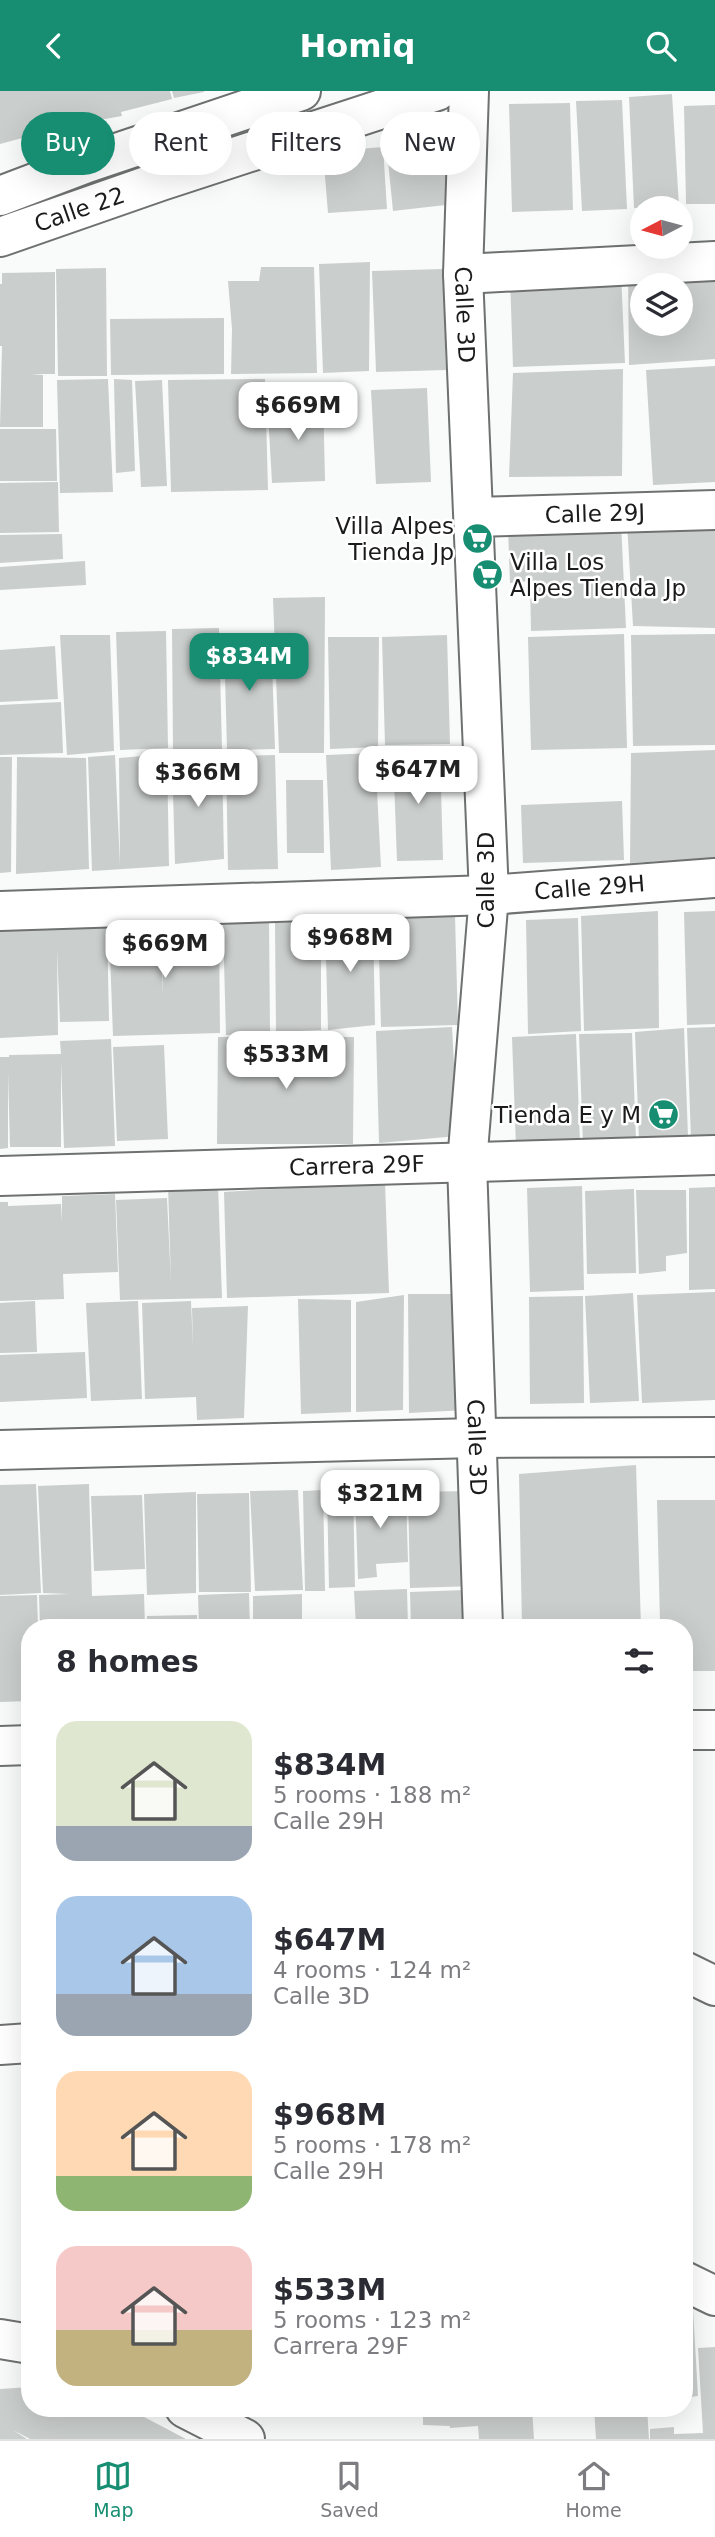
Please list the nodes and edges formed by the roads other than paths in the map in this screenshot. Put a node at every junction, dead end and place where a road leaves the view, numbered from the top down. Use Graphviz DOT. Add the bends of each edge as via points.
graph roads {
  1 [pos="301,91"];
  2 [pos="437,91"];
  3 [pos="469,91"];
  4 [pos="0,196"];
  5 [pos="0,237"];
  6 [pos="715,261"];
  7 [pos="463,274"];
  8 [pos="715,510"];
  9 [pos="474,517"];
  10 [pos="715,878"];
  11 [pos="489,895"];
  12 [pos="0,911"];
  13 [pos="715,1155"];
  14 [pos="467,1163"];
  15 [pos="0,1176"];
  16 [pos="715,1437"];
  17 [pos="477,1439"];
  18 [pos="0,1450"];
  19 [pos="483,1619"];
  20 [pos="693,1730"];
  21 [pos="715,1730"];
  22 [pos="21,1745"];
  23 [pos="0,1746"];
  24 [pos="693,1975"];
  25 [pos="715,1986"];
  26 [pos="21,2044"];
  27 [pos="0,2045"];
  28 [pos="693,2285"];
  29 [pos="715,2296"];
  30 [pos="0,2337"];
  31 [pos="21,2342"];
  32 [pos="203,2417"];
  33 [pos="245,2439"];
  1 -- 4 [label="street, Calle 22"];
  2 -- 5 [label="street, Calle 22"];
  3 -- 7 [label="street, Calle 3D"];
  6 -- 7 [label="street"];
  7 -- 9 [label="street, Calle 3D"];
  8 -- 9 [label="street, Calle 29J"];
  9 -- 11 [label="street, Calle 3D"];
  10 -- 11 [label="street, Calle 29H"];
  11 -- 12 [label="street, Calle 29H"];
  11 -- 14 [label="street, Calle 3D"];
  13 -- 14 [label="street, Carrera 29F"];
  14 -- 15 [label="street, Carrera 29F"];
  14 -- 17 [label="street, Calle 3D"];
  16 -- 17 [label="street"];
  17 -- 18 [label="street"];
  17 -- 19 [label="street, Calle 3D"];
  20 -- 21 [label="street"];
  22 -- 23 [label="street"];
  24 -- 25 [label="street"];
  26 -- 27 [label="street"];
  28 -- 29 [label="street"];
  30 -- 31 [label="street"];
  32 -- 33 [label="street"];
}
